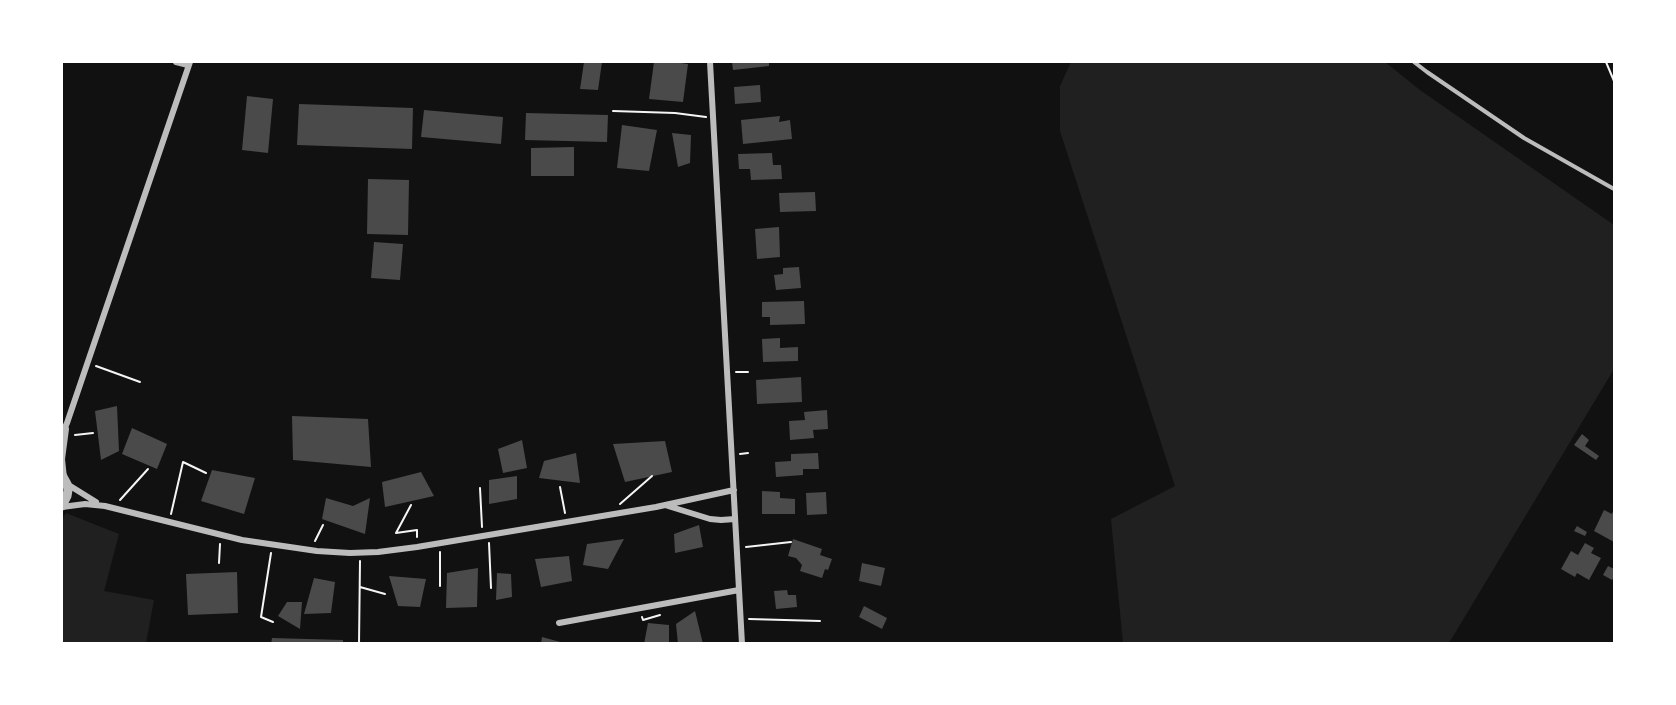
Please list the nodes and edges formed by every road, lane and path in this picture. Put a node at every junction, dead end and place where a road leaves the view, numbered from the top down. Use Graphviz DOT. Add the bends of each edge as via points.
graph roads {
  1 [pos="176,62"];
  2 [pos="710,62"];
  3 [pos="1414,62"];
  4 [pos="1606,62"];
  5 [pos="189,64"];
  6 [pos="1614,81"];
  7 [pos="613,111"];
  8 [pos="713,118"];
  9 [pos="1614,189"];
  10 [pos="87,363"];
  11 [pos="727,372"];
  12 [pos="748,372"];
  13 [pos="140,382"];
  14 [pos="93,433"];
  15 [pos="63,435"];
  16 [pos="148,469"];
  17 [pos="206,474"];
  18 [pos="652,476"];
  19 [pos="64,479"];
  20 [pos="560,486"];
  21 [pos="480,488"];
  22 [pos="734,490"];
  23 [pos="411,505"];
  24 [pos="62,506"];
  25 [pos="105,506"];
  26 [pos="656,507"];
  27 [pos="113,508"];
  28 [pos="607,515"];
  29 [pos="735,519"];
  30 [pos="169,522"];
  31 [pos="566,522"];
  32 [pos="323,525"];
  33 [pos="221,535"];
  34 [pos="485,535"];
  35 [pos="790,542"];
  36 [pos="440,543"];
  37 [pos="272,544"];
  38 [pos="417,547"];
  39 [pos="737,548"];
  40 [pos="311,550"];
  41 [pos="360,552"];
  42 [pos="219,562"];
  43 [pos="440,586"];
  44 [pos="360,587"];
  45 [pos="490,588"];
  46 [pos="739,590"];
  47 [pos="386,594"];
  48 [pos="741,618"];
  49 [pos="820,621"];
  50 [pos="273,622"];
  51 [pos="560,623"];
  52 [pos="359,644"];
  53 [pos="742,644"];
  1 -- 5 [label="street"];
  2 -- 8 [label="street"];
  3 -- 9 [label="lane" via="1524,138"];
  4 -- 6 [label="path"];
  5 -- 10 [label="street"];
  7 -- 8 [label="path"];
  8 -- 11 [label="street"];
  10 -- 13 [label="path"];
  10 -- 15 [label="street"];
  11 -- 12 [label="path"];
  11 -- 22 [label="street"];
  14 -- 15 [label="path"];
  15 -- 19 [label="street"];
  16 -- 27 [label="path"];
  17 -- 30 [label="path" via="183,462"];
  18 -- 28 [label="path"];
  19 -- 24 [label="street" via="67,496"];
  19 -- 25 [label="street"];
  20 -- 31 [label="path"];
  21 -- 34 [label="path"];
  22 -- 26 [label="street"];
  22 -- 29 [label="street"];
  23 -- 38 [label="path" via="396,533 417,530"];
  24 -- 25 [label="street"];
  25 -- 27 [label="street"];
  26 -- 28 [label="street"];
  26 -- 29 [label="street" via="670,506 710,519"];
  27 -- 30 [label="street"];
  28 -- 31 [label="street"];
  29 -- 39 [label="street"];
  30 -- 33 [label="street"];
  31 -- 34 [label="street"];
  32 -- 40 [label="path"];
  33 -- 37 [label="street"];
  33 -- 42 [label="path"];
  34 -- 36 [label="street"];
  34 -- 45 [label="path"];
  35 -- 39 [label="path"];
  36 -- 38 [label="street"];
  36 -- 43 [label="path"];
  37 -- 40 [label="street"];
  37 -- 50 [label="path" via="261,617"];
  38 -- 41 [label="street"];
  39 -- 46 [label="street"];
  40 -- 41 [label="street"];
  41 -- 44 [label="path"];
  44 -- 47 [label="path"];
  44 -- 52 [label="path"];
  46 -- 48 [label="street"];
  46 -- 51 [label="street"];
  48 -- 49 [label="path"];
  48 -- 53 [label="street"];
}
